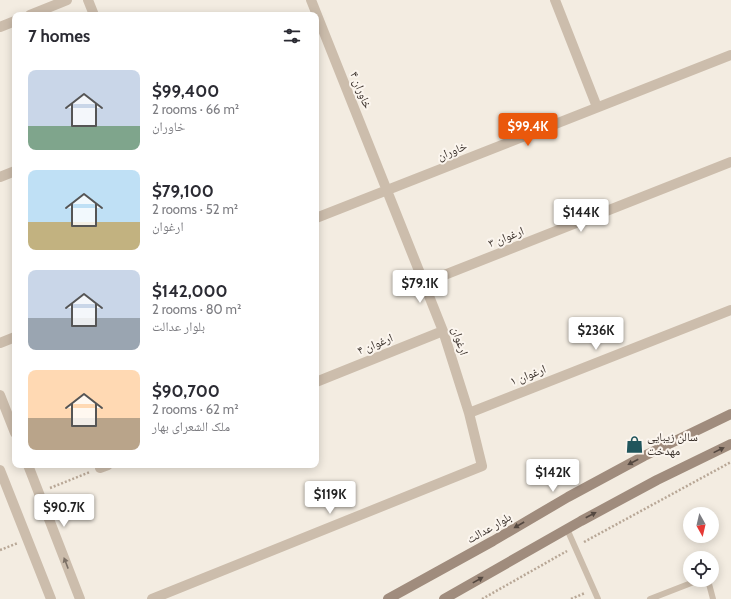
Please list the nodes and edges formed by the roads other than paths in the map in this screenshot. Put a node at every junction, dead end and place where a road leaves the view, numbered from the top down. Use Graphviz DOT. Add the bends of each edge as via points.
graph roads {
  1 [pos="67,0"];
  2 [pos="88,0"];
  3 [pos="311,0"];
  4 [pos="555,0"];
  5 [pos="37,12"];
  6 [pos="93,12"];
  7 [pos="316,12"];
  8 [pos="319,20"];
  9 [pos="12,22"];
  10 [pos="0,27"];
  11 [pos="731,55"];
  12 [pos="597,108"];
  13 [pos="731,162"];
  14 [pos="12,172"];
  15 [pos="0,177"];
  16 [pos="387,190"];
  17 [pos="319,217"];
  18 [pos="424,283"];
  19 [pos="731,310"];
  20 [pos="443,331"];
  21 [pos="12,338"];
  22 [pos="0,343"];
  23 [pos="319,381"];
  24 [pos="0,395"];
  25 [pos="469,412"];
  26 [pos="731,414"];
  27 [pos="12,425"];
  28 [pos="731,444"];
  29 [pos="29,468"];
  30 [pos="0,470"];
  31 [pos="567,529"];
  32 [pos="683,586"];
  33 [pos="710,587"];
  34 [pos="51,599"];
  35 [pos="80,599"];
  36 [pos="152,599"];
  37 [pos="388,599"];
  38 [pos="444,599"];
  39 [pos="598,599"];
  40 [pos="650,599"];
  41 [pos="713,599"];
  1 -- 5 [label="street"];
  2 -- 6 [label="street"];
  3 -- 7 [label="street, خاوران ۴"];
  4 -- 12 [label="street"];
  8 -- 16 [label="street, خاوران ۴"];
  9 -- 10 [label="street"];
  11 -- 12 [label="street, خاوران"];
  12 -- 16 [label="street, خاوران"];
  13 -- 18 [label="street, ارغوان ۳"];
  14 -- 15 [label="street"];
  16 -- 17 [label="street, خاوران"];
  16 -- 18 [label="street, ارغوان"];
  18 -- 20 [label="street, ارغوان"];
  19 -- 25 [label="street, ارغوان ۱"];
  20 -- 23 [label="street, ارغوان ۴"];
  20 -- 25 [label="street, ارغوان"];
  21 -- 22 [label="street"];
  24 -- 27 [label="street"];
  25 -- 36 [label="street, ارغوان" via="482,466"];
  26 -- 37 [label="main road, بلوار عدالت, one-way" via="644,456"];
  31 -- 28 [label="main road, one-way" via="656,480"];
  35 -- 29 [label="street, one-way"];
  30 -- 34 [label="street"];
  38 -- 31 [label="main road, one-way"];
  31 -- 39 [label="lane"];
  32 -- 40 [label="lane"];
  33 -- 41 [label="lane"];
}
